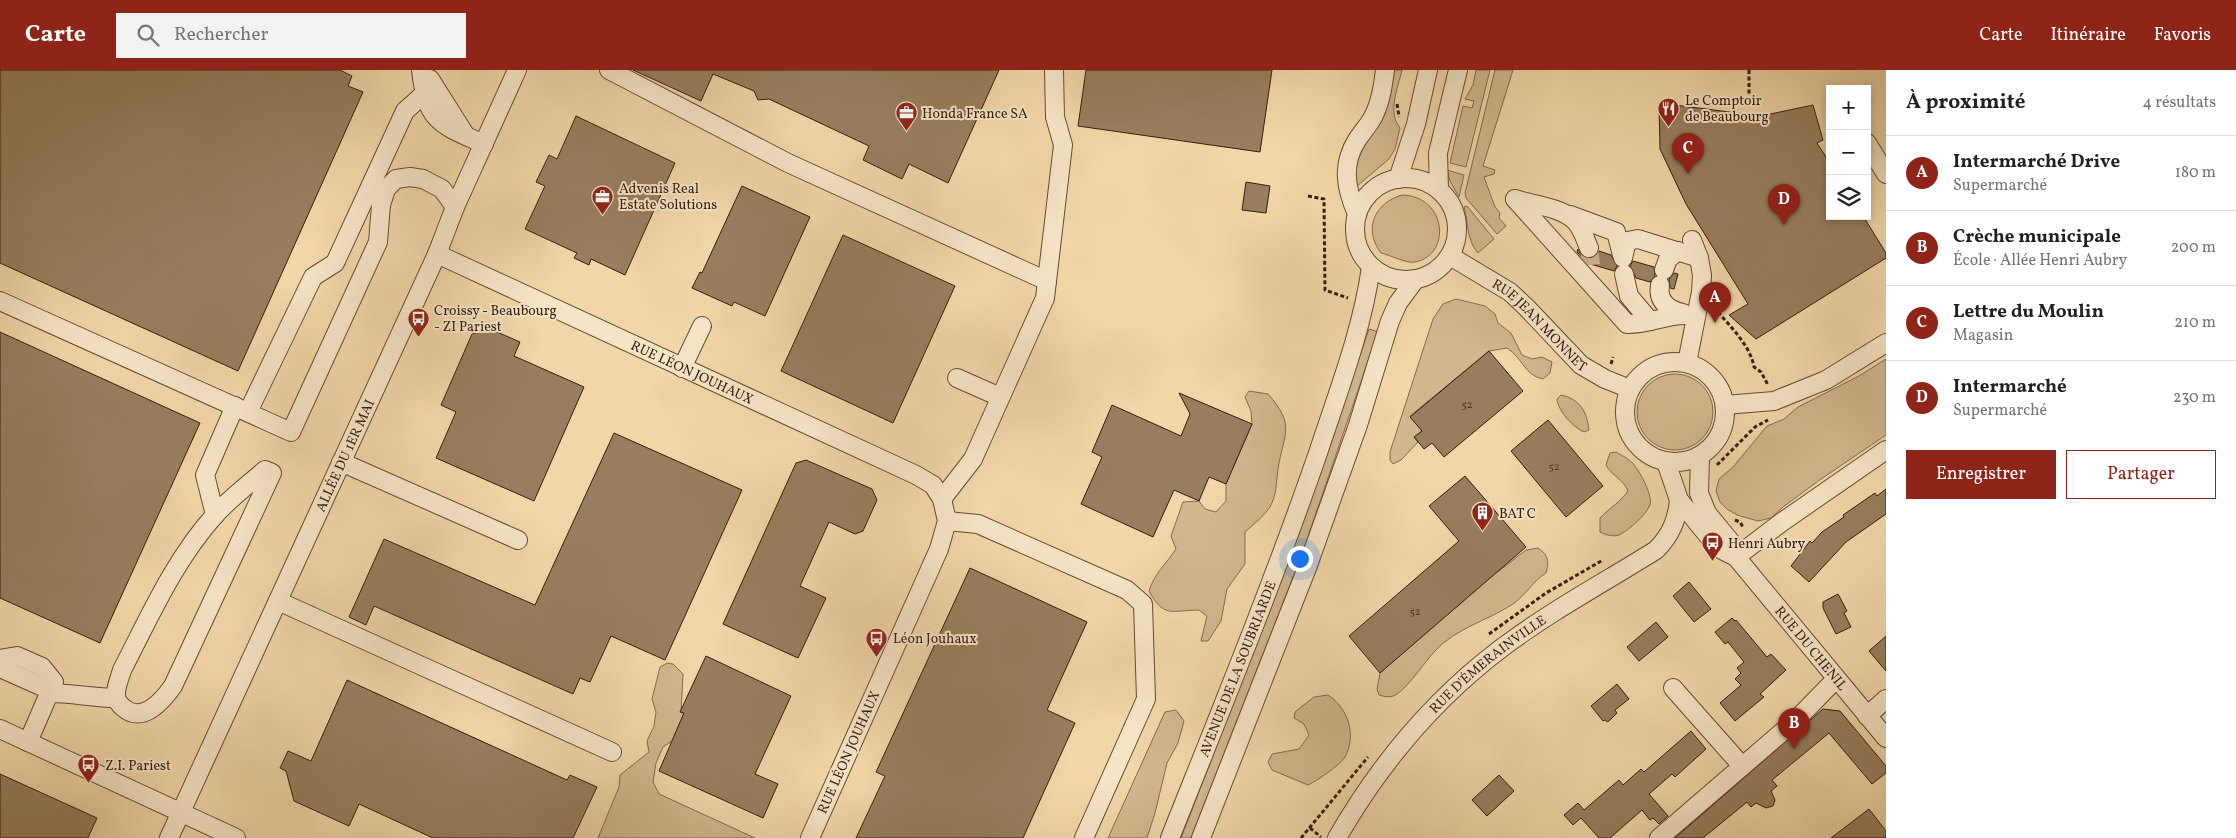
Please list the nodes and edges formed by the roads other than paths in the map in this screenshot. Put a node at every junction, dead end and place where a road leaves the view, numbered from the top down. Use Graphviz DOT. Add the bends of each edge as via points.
graph roads {
  1 [pos="422,70"];
  2 [pos="517,70"];
  3 [pos="609,70"];
  4 [pos="1054,70"];
  5 [pos="1385,70"];
  6 [pos="1428,70"];
  7 [pos="1458,70"];
  8 [pos="430,92"];
  9 [pos="484,144"];
  10 [pos="1871,150"];
  11 [pos="1886,174"];
  12 [pos="1398,179"];
  13 [pos="1439,190"];
  14 [pos="455,208"];
  15 [pos="1561,212"];
  16 [pos="1357,214"];
  17 [pos="1685,246"];
  18 [pos="437,254"];
  19 [pos="1450,256"];
  20 [pos="1623,266"];
  21 [pos="1371,267"];
  22 [pos="1415,280"];
  23 [pos="1046,289"];
  24 [pos="1595,289"];
  25 [pos="0,300"];
  26 [pos="1689,315"];
  27 [pos="1650,322"];
  28 [pos="702,326"];
  29 [pos="1886,343"];
  30 [pos="1686,363"];
  31 [pos="682,368"];
  32 [pos="957,378"];
  33 [pos="1630,389"];
  34 [pos="1000,397"];
  35 [pos="1725,405"];
  36 [pos="242,409"];
  37 [pos="1884,455"];
  38 [pos="1700,456"];
  39 [pos="341,462"];
  40 [pos="1666,462"];
  41 [pos="942,499"];
  42 [pos="1679,500"];
  43 [pos="215,515"];
  44 [pos="1712,520"];
  45 [pos="947,521"];
  46 [pos="1673,527"];
  47 [pos="518,540"];
  48 [pos="1736,557"];
  49 [pos="278,601"];
  50 [pos="0,659"];
  51 [pos="0,668"];
  52 [pos="1836,679"];
  53 [pos="1673,688"];
  54 [pos="50,693"];
  55 [pos="116,694"];
  56 [pos="1886,699"];
  57 [pos="1867,716"];
  58 [pos="0,729"];
  59 [pos="1886,738"];
  60 [pos="28,742"];
  61 [pos="612,752"];
  62 [pos="1742,766"];
  63 [pos="181,811"];
  64 [pos="169,838"];
  65 [pos="236,838"];
  66 [pos="810,838"];
  67 [pos="1084,838"];
  68 [pos="1170,838"];
  69 [pos="1201,838"];
  70 [pos="1337,838"];
  71 [pos="1659,838"];
  1 -- 8 [label="street"];
  2 -- 9 [label="street, ALLÉE DU 1ER MAI"];
  3 -- 23 [label="street" via="788,163"];
  4 -- 23 [label="street" via="1055,117 1063,145"];
  5 -- 16 [label="street" via="1374,116 1352,149 1347,163 1347,188"];
  6 -- 12 [label="street" via="1416,124"];
  7 -- 13 [label="street" via="1438,153"];
  8 -- 9 [label="street" via="432,113 438,121"];
  8 -- 36 [label="street" via="405,111 335,263 313,277"];
  9 -- 14 [label="street, ALLÉE DU 1ER MAI"];
  10 -- 11 [label="street"];
  12 -- 13 [label="street" via="1427,182"];
  12 -- 16 [label="street" via="1368,194"];
  13 -- 19 [label="street" via="1449,201 1458,228"];
  14 -- 18 [label="street, ALLÉE DU 1ER MAI"];
  14 -- 36 [label="street" via="442,189 423,179 410,176 396,179 386,189 381,205 378,242 291,432"];
  15 -- 20 [label="street" via="1616,232"];
  15 -- 24 [label="street" via="1580,228 1590,256"];
  15 -- 24 [label="street" via="1514,199"];
  16 -- 21 [label="street" via="1356,242"];
  17 -- 20 [label="street" via="1632,239 1627,241"];
  17 -- 26 [label="street" via="1699,258 1702,275 1701,292"];
  17 -- 26 [label="street" via="1668,258 1658,293 1672,310"];
  18 -- 31 [label="street, RUE LÉON JOUHAUX"];
  18 -- 39 [label="street, ALLÉE DU 1ER MAI"];
  19 -- 22 [label="street" via="1435,272"];
  19 -- 33 [label="street, RUE JEAN MONNET" via="1510,292 1581,364"];
  20 -- 27 [label="street" via="1629,296"];
  21 -- 22 [label="street" via="1385,276"];
  21 -- 68 [label="street, AVENUE DE LA SOUBRIARDE" via="1355,340 1301,502"];
  22 -- 69 [label="street, AVENUE DE LA SOUBRIARDE" via="1401,297 1390,321 1358,425 1307,568"];
  23 -- 34 [label="street"];
  24 -- 27 [label="street" via="1627,324"];
  25 -- 36 [label="street"];
  26 -- 27 [label="street"];
  26 -- 30 [label="street"];
  28 -- 31 [label="street"];
  29 -- 35 [label="street" via="1826,380 1774,401"];
  30 -- 33 [label="street" via="1654,366 1640,375"];
  30 -- 35 [label="street" via="1712,378"];
  31 -- 41 [label="street, RUE LÉON JOUHAUX" via="916,475 933,485"];
  32 -- 34 [label="street"];
  33 -- 40 [label="street" via="1625,421 1631,437 1642,450"];
  34 -- 41 [label="street" via="973,459"];
  35 -- 38 [label="street" via="1720,434"];
  36 -- 43 [label="street" via="205,475"];
  37 -- 48 [label="street"];
  38 -- 40 [label="street" via="1683,462"];
  38 -- 44 [label="street, RUE DU CHENIL" via="1699,493"];
  39 -- 47 [label="street"];
  39 -- 49 [label="street, ALLÉE DU 1ER MAI"];
  40 -- 42 [label="street, RUE DU CHENIL"];
  41 -- 45 [label="street, RUE LÉON JOUHAUX"];
  42 -- 44 [label="street, RUE DU CHENIL"];
  42 -- 46 [label="street, RUE D'ÉMERAINVILLE"];
  43 -- 55 [label="street" via="193,542 162,591 122,670"];
  43 -- 55 [label="street" via="265,470 272,473 184,666 168,692 160,703 141,713 127,711"];
  44 -- 46 [label="street"];
  44 -- 48 [label="street, RUE DU CHENIL" via="1730,541"];
  45 -- 66 [label="street, RUE LÉON JOUHAUX" via="940,549"];
  45 -- 67 [label="street" via="978,524 1127,590 1143,604 1146,699"];
  46 -- 70 [label="street, RUE D'ÉMERAINVILLE" via="1656,550 1539,621 1463,681 1380,770"];
  48 -- 52 [label="street, RUE DU CHENIL"];
  49 -- 61 [label="street"];
  49 -- 63 [label="street, ALLÉE DU 1ER MAI"];
  50 -- 54 [label="street" via="17,656 42,667 54,682"];
  51 -- 54 [label="street"];
  52 -- 57 [label="street, RUE DU CHENIL"];
  52 -- 62 [label="street" via="1795,721"];
  53 -- 62 [label="street"];
  54 -- 55 [label="street" via="86,689"];
  54 -- 60 [label="street"];
  56 -- 57 [label="street"];
  57 -- 59 [label="street, RUE DU CHENIL"];
  58 -- 60 [label="street"];
  60 -- 63 [label="street"];
  62 -- 71 [label="street"];
  63 -- 64 [label="street, ALLÉE DU 1ER MAI"];
  63 -- 65 [label="street"];
}
